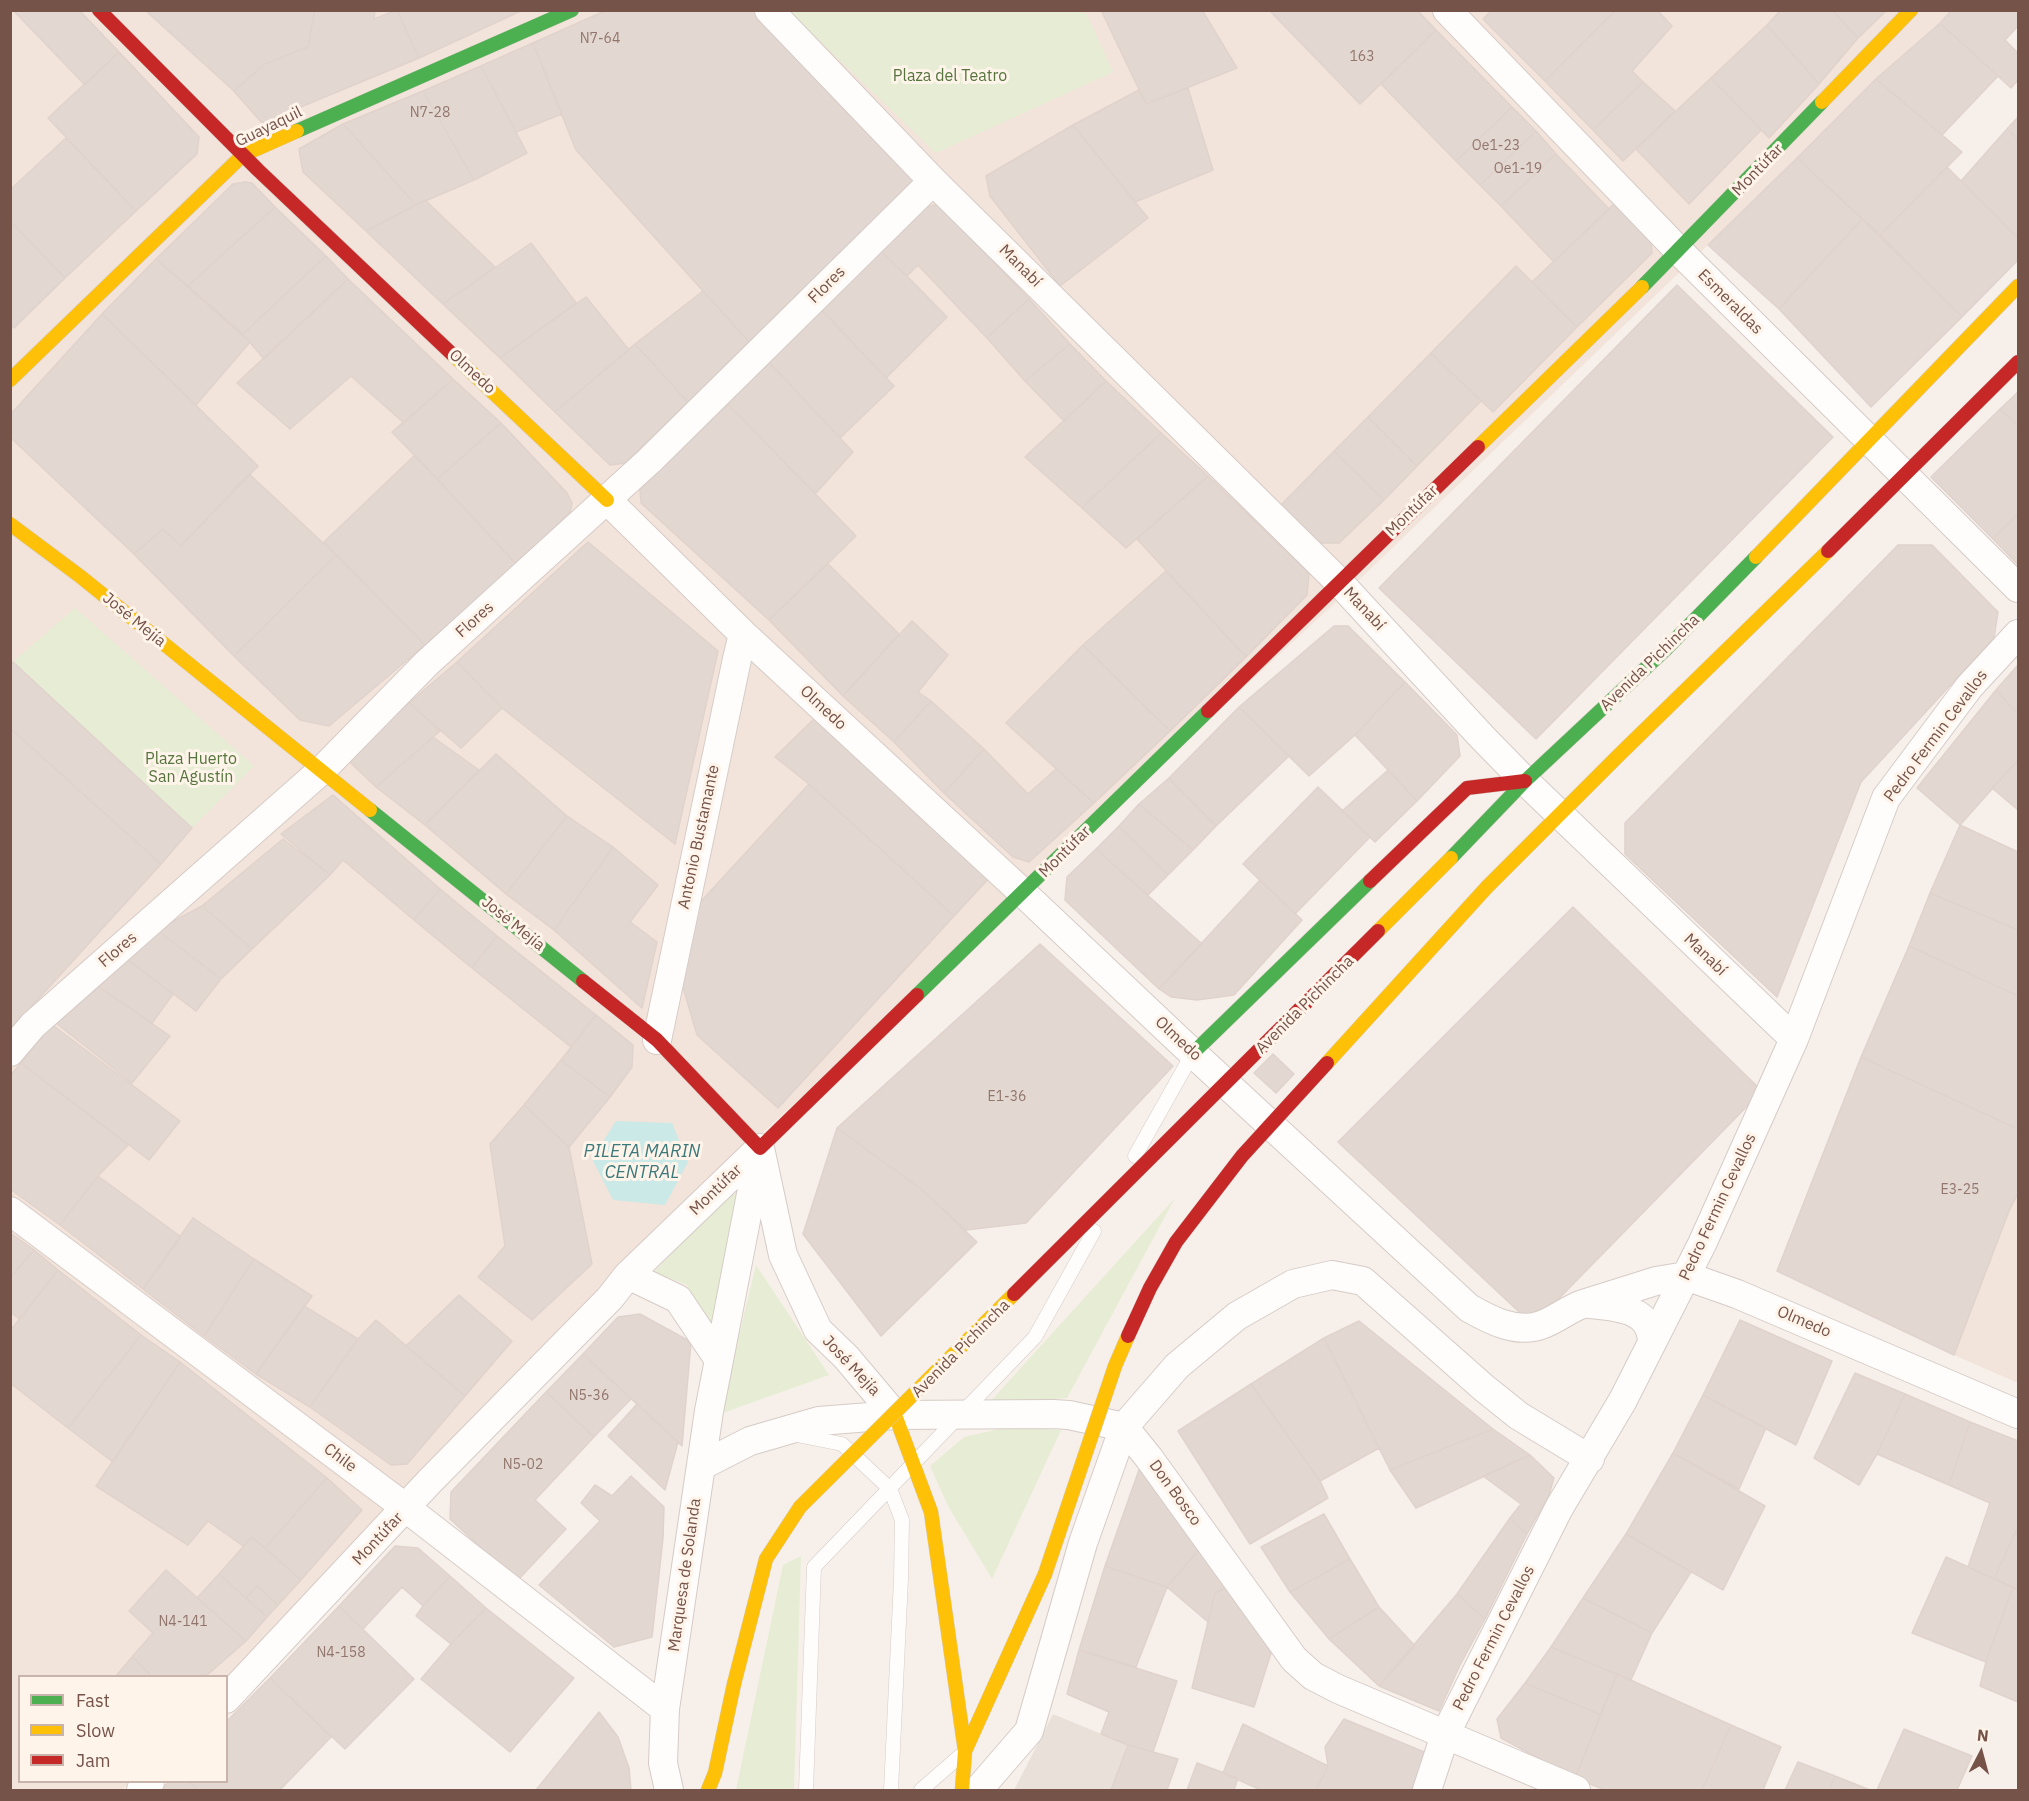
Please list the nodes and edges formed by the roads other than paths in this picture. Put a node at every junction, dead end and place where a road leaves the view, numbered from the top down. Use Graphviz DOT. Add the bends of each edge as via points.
graph roads {
  1 [pos="99,10"];
  2 [pos="572,10"];
  3 [pos="770,10"];
  4 [pos="1447,10"];
  5 [pos="1911,10"];
  6 [pos="243,155"];
  7 [pos="933,181"];
  8 [pos="1680,251"];
  9 [pos="2019,286"];
  10 [pos="2019,362"];
  11 [pos="10,381"];
  12 [pos="1869,440"];
  13 [pos="1906,476"];
  14 [pos="607,500"];
  15 [pos="10,524"];
  16 [pos="1339,582"];
  17 [pos="2019,588"];
  18 [pos="744,634"];
  19 [pos="2019,634"];
  20 [pos="322,770"];
  21 [pos="1526,781"];
  22 [pos="1559,815"];
  23 [pos="1023,893"];
  24 [pos="1794,1039"];
  25 [pos="657,1040"];
  26 [pos="10,1052"];
  27 [pos="1193,1053"];
  28 [pos="760,1148"];
  29 [pos="10,1211"];
  30 [pos="628,1275"];
  31 [pos="1686,1276"];
  32 [pos="1583,1304"];
  33 [pos="1652,1342"];
  34 [pos="719,1360"];
  35 [pos="2019,1414"];
  36 [pos="895,1415"];
  37 [pos="959,1416"];
  38 [pos="1124,1427"];
  39 [pos="772,1436"];
  40 [pos="1590,1459"];
  41 [pos="914,1463"];
  42 [pos="701,1466"];
  43 [pos="890,1489"];
  44 [pos="406,1508"];
  45 [pos="228,1697"];
  46 [pos="665,1709"];
  47 [pos="1445,1735"];
  48 [pos="965,1751"];
  49 [pos="669,1791"];
  50 [pos="708,1791"];
  51 [pos="806,1791"];
  52 [pos="891,1791"];
  53 [pos="921,1791"];
  54 [pos="962,1791"];
  55 [pos="978,1791"];
  56 [pos="1428,1791"];
  57 [pos="1576,1791"];
  1 -- 6 [label="main road, Olmedo"];
  2 -- 6 [label="main road, Guayaquil"];
  3 -- 7 [label="street, Manabí"];
  4 -- 8 [label="street, Esmeraldas"];
  5 -- 8 [label="main road, Montúfar"];
  6 -- 11 [label="main road, Guayaquil"];
  6 -- 14 [label="main road, Olmedo"];
  7 -- 14 [label="street, Flores"];
  7 -- 16 [label="street, Manabí"];
  8 -- 12 [label="street, Esmeraldas"];
  8 -- 16 [label="main road, Montúfar"];
  9 -- 12 [label="main road, Avenida Pichincha"];
  10 -- 13 [label="main road"];
  12 -- 13 [label="street, Esmeraldas"];
  12 -- 21 [label="main road, Avenida Pichincha" via="1665,650"];
  13 -- 17 [label="street, Esmeraldas"];
  13 -- 22 [label="main road"];
  14 -- 18 [label="street, Olmedo"];
  14 -- 20 [label="street, Flores" via="427,663"];
  15 -- 20 [label="main road, José Mejía"];
  16 -- 21 [label="street, Manabí"];
  16 -- 23 [label="main road, Montúfar"];
  18 -- 23 [label="street, Olmedo"];
  18 -- 25 [label="street, Antonio Bustamante"];
  19 -- 24 [label="street, Pedro Fermin Cevallos" via="1969,687 1886,798"];
  20 -- 25 [label="main road, José Mejía"];
  20 -- 26 [label="street, Flores" via="33,1025"];
  21 -- 22 [label="street, Manabí"];
  21 -- 27 [label="main road" via="1467,788"];
  21 -- 50 [label="main road, Avenida Pichincha, bridge" via="800,1507 766,1559"];
  22 -- 24 [label="street, Manabí"];
  22 -- 48 [label="main road, bridge" via="1487,887 1242,1156 1176,1242 1150,1288 1115,1366 1045,1574"];
  23 -- 27 [label="street, Olmedo"];
  23 -- 28 [label="main road, Montúfar"];
  24 -- 31 [label="street, Pedro Fermin Cevallos"];
  25 -- 28 [label="main road, José Mejía"];
  27 -- 32 [label="street, Olmedo" via="1469,1308 1492,1321 1521,1328 1540,1326"];
  27 -- 37 [label="lane" via="1035,1337"];
  28 -- 30 [label="street, Montúfar"];
  28 -- 34 [label="street, Marquesa de Solanda"];
  28 -- 36 [label="street, José Mejía" via="783,1255 818,1330"];
  29 -- 44 [label="street, Chile"];
  30 -- 34 [label="street" via="678,1299"];
  30 -- 44 [label="street, Montúfar"];
  31 -- 32 [label="street, Olmedo" via="1656,1281"];
  31 -- 33 [label="street, Pedro Fermin Cevallos"];
  31 -- 35 [label="street, Olmedo"];
  32 -- 33 [label="street, Olmedo" via="1613,1306 1635,1313 1652,1330"];
  33 -- 40 [label="street, Pedro Fermin Cevallos"];
  34 -- 42 [label="street, Marquesa de Solanda"];
  36 -- 37 [label="street"];
  36 -- 39 [label="street" via="819,1421"];
  36 -- 41 [label="main road"];
  37 -- 38 [label="street" via="1061,1414"];
  37 -- 41 [label="lane"];
  38 -- 40 [label="street" via="1177,1366 1237,1316 1293,1284 1332,1275 1363,1281 1519,1416"];
  38 -- 47 [label="street, Don Bosco" via="1294,1659 1313,1676 1338,1689"];
  38 -- 55 [label="street" via="1083,1543 1029,1731"];
  39 -- 42 [label="street" via="750,1441"];
  39 -- 43 [label="lane" via="801,1435 842,1444"];
  40 -- 47 [label="street, Pedro Fermin Cevallos" via="1559,1508"];
  41 -- 43 [label="lane"];
  41 -- 48 [label="main road" via="931,1512"];
  42 -- 46 [label="street, Marquesa de Solanda"];
  43 -- 51 [label="lane" via="814,1567"];
  43 -- 52 [label="lane" via="902,1520"];
  44 -- 45 [label="street, Montúfar"];
  44 -- 46 [label="street, Chile"];
  46 -- 49 [label="street, Marquesa de Solanda" via="663,1763"];
  47 -- 56 [label="street, Pedro Fermin Cevallos"];
  47 -- 57 [label="street, Don Bosco"];
  48 -- 53 [label="lane"];
  48 -- 54 [label="main road"];
}
